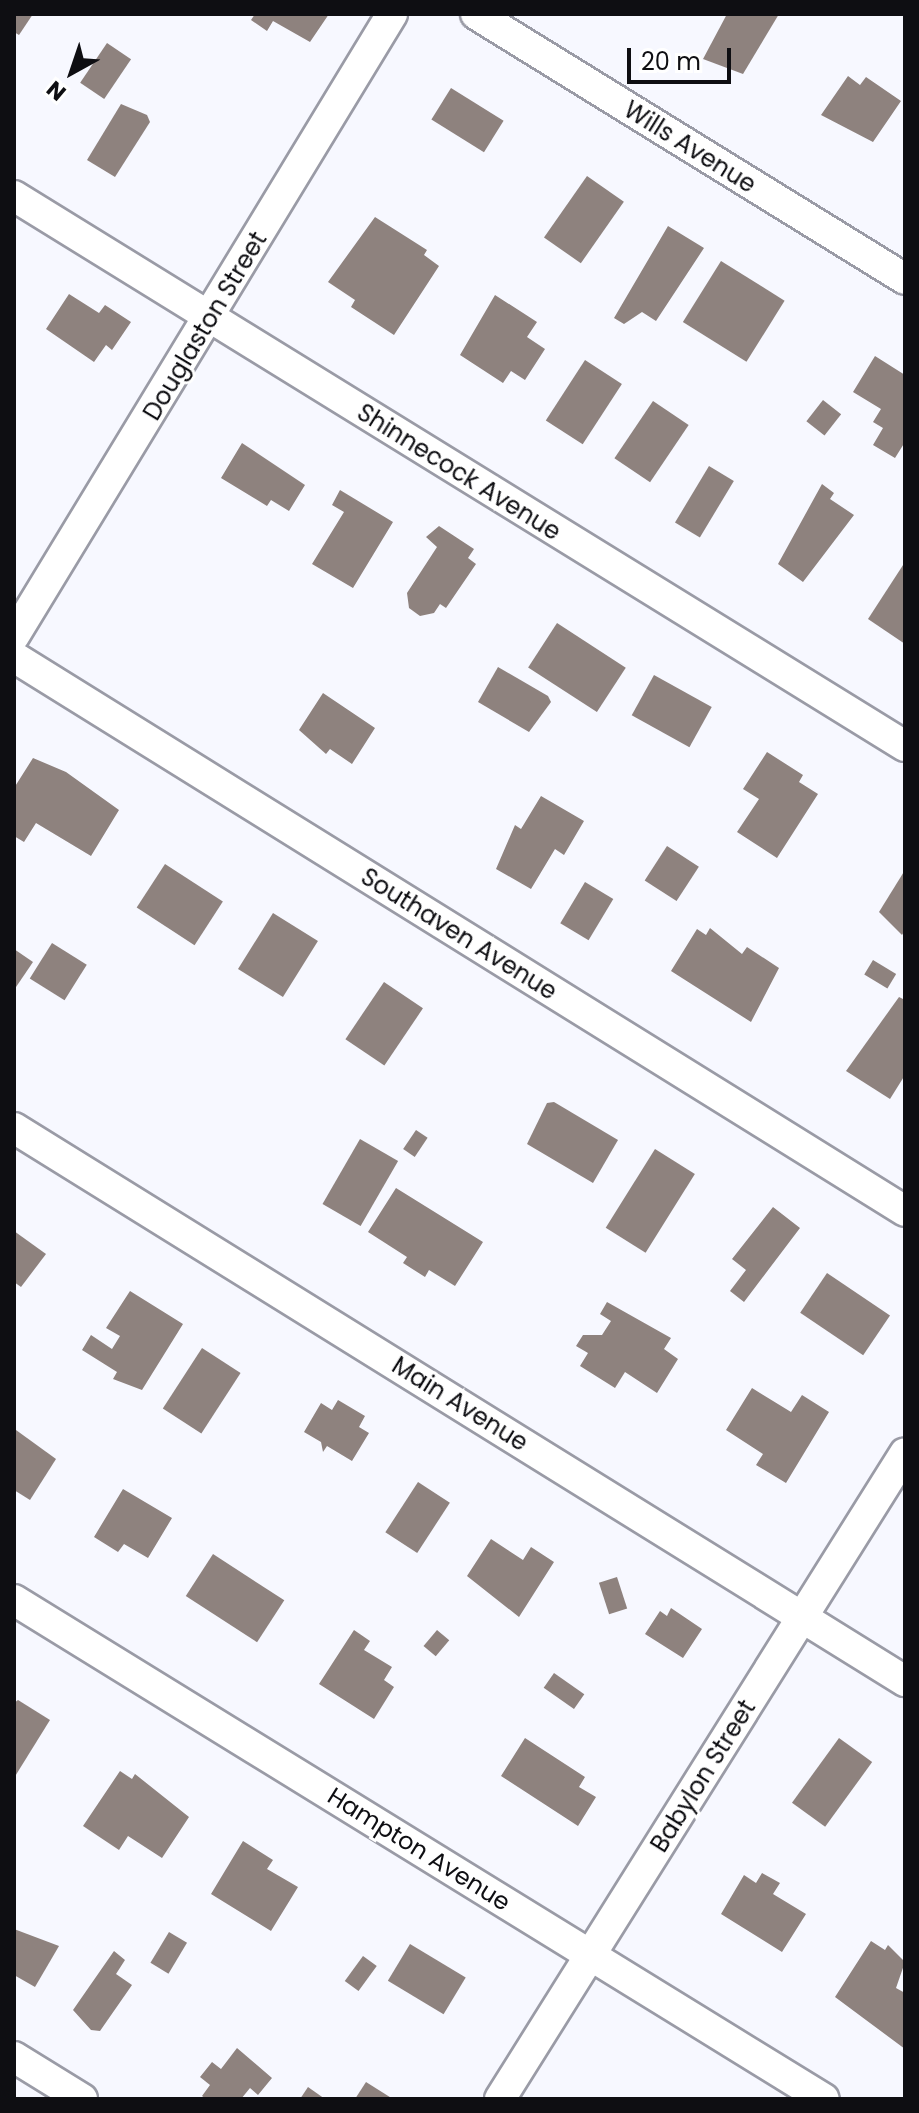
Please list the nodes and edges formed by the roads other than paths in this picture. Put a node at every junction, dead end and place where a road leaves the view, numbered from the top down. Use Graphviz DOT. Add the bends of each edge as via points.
graph roads {
  1 [pos="392,14"];
  2 [pos="476,14"];
  3 [pos="14,196"];
  4 [pos="905,279"];
  5 [pos="213,314"];
  6 [pos="14,636"];
  7 [pos="14,657"];
  8 [pos="905,746"];
  9 [pos="14,1128"];
  10 [pos="905,1211"];
  11 [pos="905,1453"];
  12 [pos="14,1600"];
  13 [pos="803,1617"];
  14 [pos="905,1681"];
  15 [pos="590,1955"];
  16 [pos="14,2057"];
  17 [pos="82,2099"];
  18 [pos="500,2099"];
  19 [pos="824,2099"];
  1 -- 5 [label="street, Douglaston Street"];
  2 -- 4 [label="street, Wills Avenue"];
  3 -- 5 [label="street, Shinnecock Avenue"];
  5 -- 6 [label="street, Douglaston Street"];
  5 -- 8 [label="street, Shinnecock Avenue"];
  7 -- 10 [label="street, Southaven Avenue"];
  9 -- 13 [label="street, Main Avenue"];
  11 -- 13 [label="street, Babylon Street"];
  12 -- 15 [label="street, Hampton Avenue"];
  13 -- 14 [label="street, Main Avenue"];
  13 -- 15 [label="street, Babylon Street"];
  15 -- 18 [label="street, Babylon Street"];
  15 -- 19 [label="street, Hampton Avenue"];
  16 -- 17 [label="street"];
}
